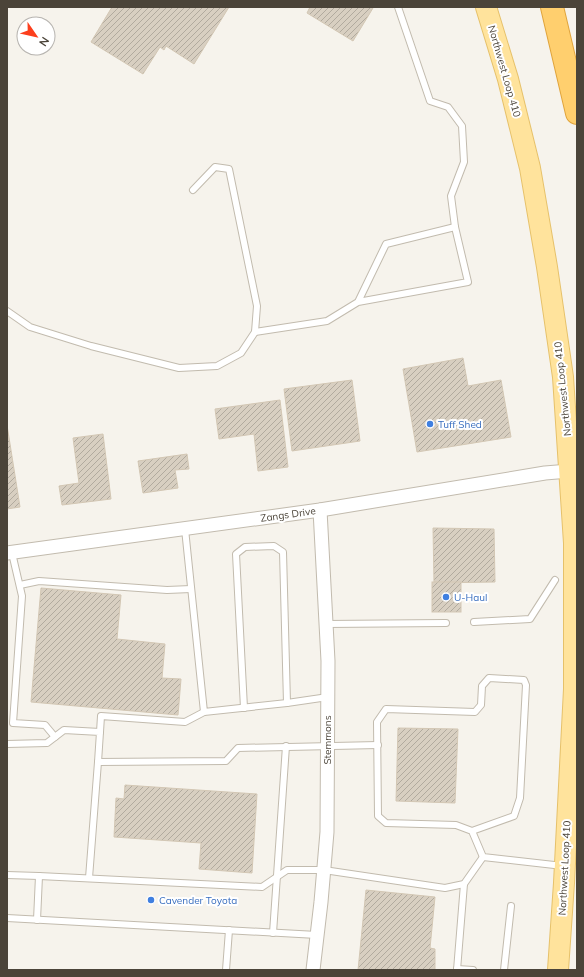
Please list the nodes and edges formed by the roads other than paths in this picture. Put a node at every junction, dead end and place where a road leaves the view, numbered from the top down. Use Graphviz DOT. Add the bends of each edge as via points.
graph roads {
  1 [pos="398,7"];
  2 [pos="486,7"];
  3 [pos="552,7"];
  4 [pos="577,113"];
  5 [pos="193,190"];
  6 [pos="455,227"];
  7 [pos="358,302"];
  8 [pos="7,311"];
  9 [pos="255,332"];
  10 [pos="569,471"];
  11 [pos="320,510"];
  12 [pos="185,529"];
  13 [pos="10,553"];
  14 [pos="556,580"];
  15 [pos="20,585"];
  16 [pos="191,590"];
  17 [pos="474,622"];
  18 [pos="446,623"];
  19 [pos="326,624"];
  20 [pos="328,697"];
  21 [pos="287,703"];
  22 [pos="244,708"];
  23 [pos="204,712"];
  24 [pos="10,723"];
  25 [pos="100,732"];
  26 [pos="54,737"];
  27 [pos="7,744"];
  28 [pos="378,745"];
  29 [pos="286,746"];
  30 [pos="327,746"];
  31 [pos="98,762"];
  32 [pos="472,832"];
  33 [pos="483,857"];
  34 [pos="565,866"];
  35 [pos="324,870"];
  36 [pos="7,875"];
  37 [pos="39,876"];
  38 [pos="277,877"];
  39 [pos="89,878"];
  40 [pos="464,884"];
  41 [pos="511,906"];
  42 [pos="7,918"];
  43 [pos="37,920"];
  44 [pos="229,930"];
  45 [pos="273,933"];
  46 [pos="317,935"];
  47 [pos="457,969"];
  48 [pos="226,970"];
  49 [pos="313,970"];
  50 [pos="473,970"];
  51 [pos="504,970"];
  52 [pos="558,970"];
  1 -- 6 [label="lane" via="430,102 448,107 462,126 464,162 451,196"];
  2 -- 10 [label="main road, Northwest Loop 410" via="508,79 530,168 563,376"];
  3 -- 4 [label="highway"];
  5 -- 9 [label="lane" via="215,167 229,169 257,306"];
  6 -- 7 [label="lane" via="386,244"];
  6 -- 7 [label="lane" via="468,282"];
  7 -- 9 [label="lane" via="327,321"];
  8 -- 9 [label="lane" via="30,327 91,346 179,368 217,366 241,353"];
  10 -- 11 [label="street, Zangs Drive"];
  10 -- 34 [label="main road, Northwest Loop 410" via="574,543 574,675"];
  11 -- 12 [label="street, Zangs Drive"];
  11 -- 19 [label="street, Stemmons"];
  12 -- 13 [label="street, Zangs Drive"];
  12 -- 16 [label="lane"];
  13 -- 15 [label="lane"];
  14 -- 17 [label="lane" via="530,619"];
  15 -- 16 [label="lane" via="39,581"];
  15 -- 24 [label="lane" via="22,596"];
  16 -- 23 [label="lane"];
  18 -- 19 [label="lane"];
  19 -- 20 [label="street, Stemmons"];
  20 -- 21 [label="lane"];
  20 -- 30 [label="street, Stemmons"];
  21 -- 22 [label="lane"];
  21 -- 22 [label="lane" via="283,552 274,546 245,547 236,554"];
  22 -- 23 [label="lane"];
  23 -- 25 [label="lane" via="185,722 101,716"];
  24 -- 26 [label="lane" via="45,725"];
  25 -- 26 [label="lane" via="64,730"];
  25 -- 31 [label="lane"];
  26 -- 27 [label="lane" via="47,743"];
  28 -- 30 [label="lane"];
  28 -- 32 [label="lane" via="378,816 386,823 456,825"];
  28 -- 32 [label="lane" via="378,722 386,709 475,712 481,705 482,686 489,678 524,680 526,685 520,798 514,816"];
  29 -- 30 [label="lane"];
  29 -- 31 [label="lane" via="238,748 226,761"];
  29 -- 38 [label="lane"];
  30 -- 35 [label="street, Stemmons" via="327,832"];
  31 -- 39 [label="lane"];
  32 -- 33 [label="lane"];
  33 -- 34 [label="lane"];
  33 -- 40 [label="lane"];
  34 -- 52 [label="main road, Northwest Loop 410"];
  35 -- 38 [label="lane" via="287,870"];
  35 -- 40 [label="lane" via="445,888"];
  35 -- 46 [label="street, Stemmons"];
  36 -- 37 [label="lane"];
  37 -- 39 [label="lane"];
  37 -- 43 [label="lane"];
  38 -- 39 [label="lane" via="262,887"];
  38 -- 45 [label="lane"];
  40 -- 47 [label="lane"];
  41 -- 51 [label="lane"];
  42 -- 43 [label="lane"];
  43 -- 44 [label="lane"];
  44 -- 45 [label="lane"];
  44 -- 48 [label="lane"];
  45 -- 46 [label="lane"];
  46 -- 49 [label="street, Stemmons"];
  47 -- 50 [label="lane"];
}
